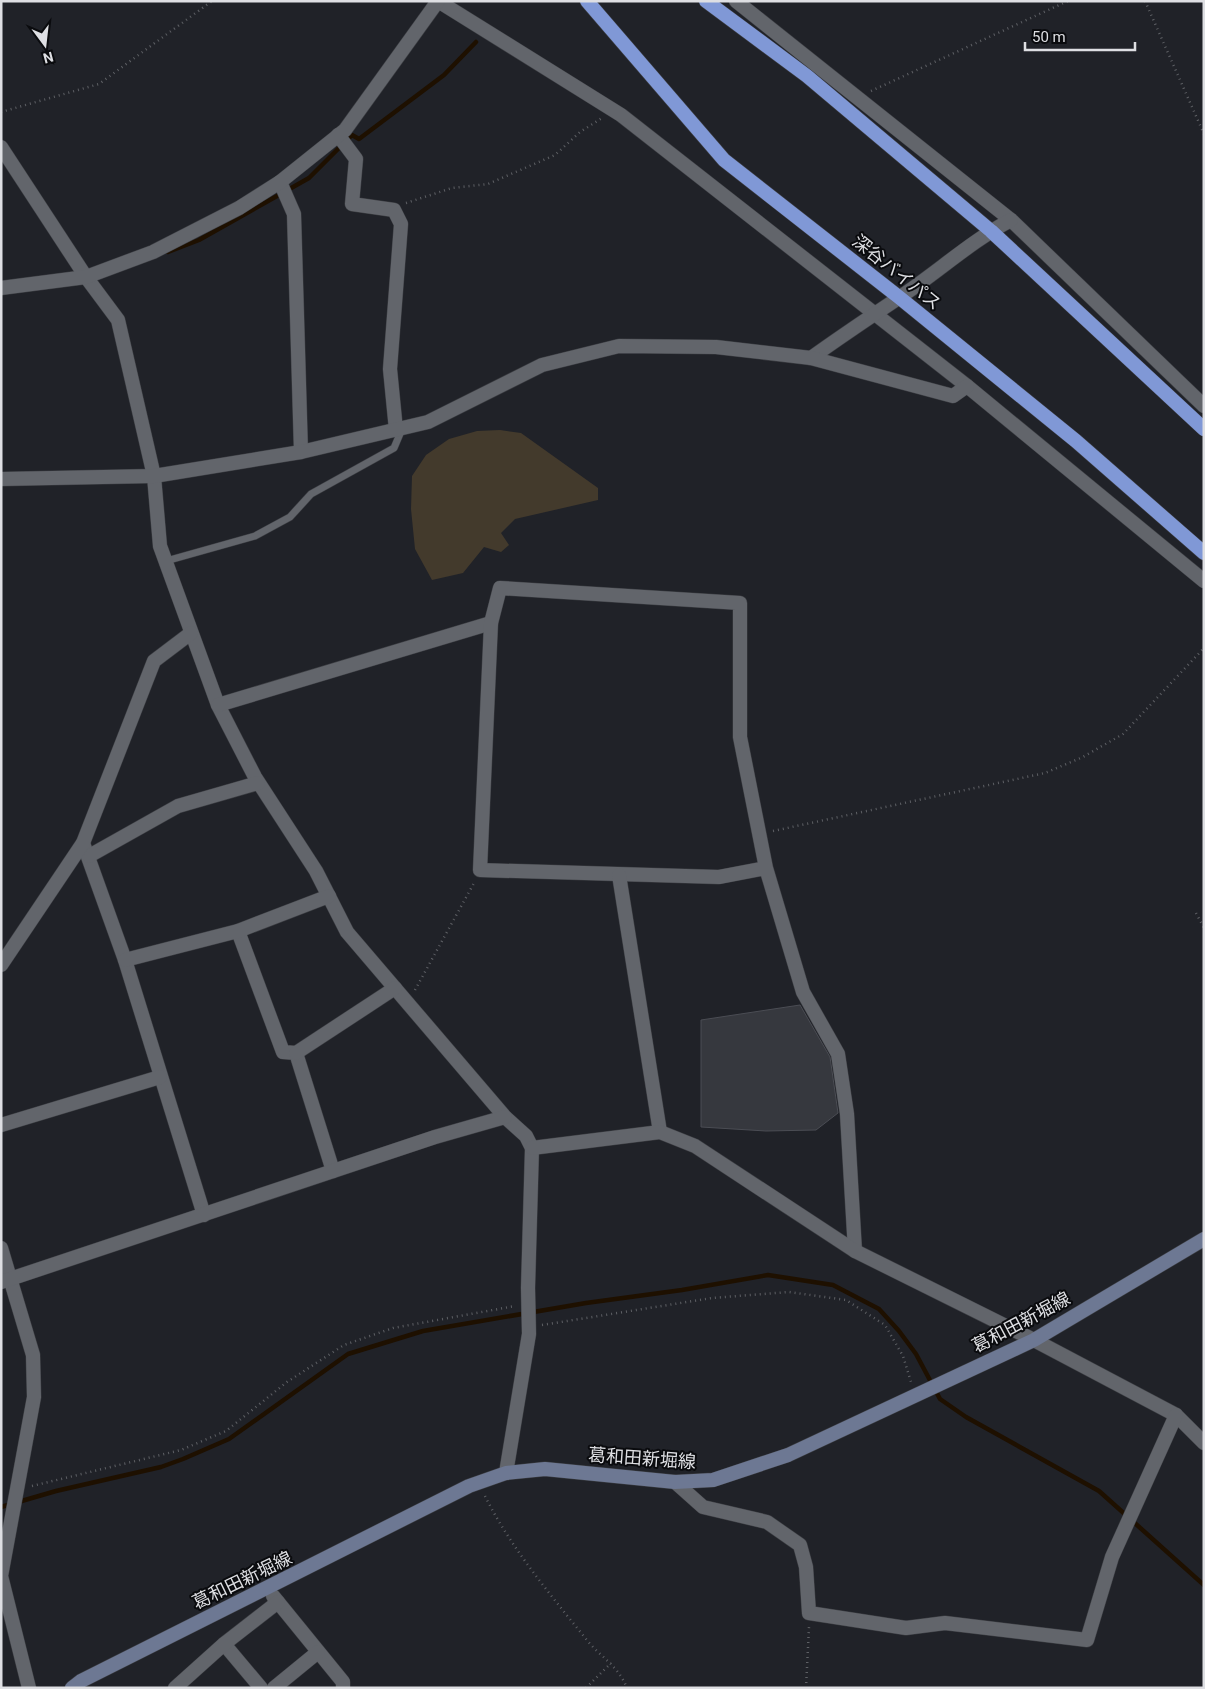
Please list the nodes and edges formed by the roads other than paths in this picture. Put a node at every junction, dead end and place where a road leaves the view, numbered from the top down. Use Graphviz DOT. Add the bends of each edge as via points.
graph roads {
  1 [pos="438,1"];
  2 [pos="587,1"];
  3 [pos="706,1"];
  4 [pos="736,1"];
  5 [pos="338,135"];
  6 [pos="1,147"];
  7 [pos="280,183"];
  8 [pos="1011,220"];
  9 [pos="991,231"];
  10 [pos="86,278"];
  11 [pos="1,288"];
  12 [pos="900,298"];
  13 [pos="874,313"];
  14 [pos="811,358"];
  15 [pos="967,386"];
  16 [pos="1204,406"];
  17 [pos="399,429"];
  18 [pos="1204,429"];
  19 [pos="301,452"];
  20 [pos="154,476"];
  21 [pos="1,479"];
  22 [pos="1204,553"];
  23 [pos="166,561"];
  24 [pos="1204,581"];
  25 [pos="491,623"];
  26 [pos="191,633"];
  27 [pos="218,705"];
  28 [pos="258,783"];
  29 [pos="86,850"];
  30 [pos="766,868"];
  31 [pos="619,875"];
  32 [pos="329,896"];
  33 [pos="238,930"];
  34 [pos="125,960"];
  35 [pos="1,965"];
  36 [pos="395,988"];
  37 [pos="296,1054"];
  38 [pos="160,1077"];
  39 [pos="505,1117"];
  40 [pos="1,1125"];
  41 [pos="660,1132"];
  42 [pos="532,1148"];
  43 [pos="333,1171"];
  44 [pos="204,1214"];
  45 [pos="1204,1239"];
  46 [pos="1,1248"];
  47 [pos="855,1251"];
  48 [pos="6,1280"];
  49 [pos="1034,1340"];
  50 [pos="1176,1416"];
  51 [pos="1204,1443"];
  52 [pos="506,1473"];
  53 [pos="675,1482"];
  54 [pos="267,1589"];
  55 [pos="278,1602"];
  56 [pos="224,1644"];
  57 [pos="318,1652"];
  58 [pos="29,1688"];
  59 [pos="72,1688"];
  60 [pos="175,1688"];
  61 [pos="262,1688"];
  62 [pos="274,1688"];
  63 [pos="343,1688"];
  1 -- 5 [label="street" via="345,130"];
  1 -- 13 [label="street" via="614,111"];
  2 -- 12 [label="highway, 深谷バイパス" via="724,160"];
  3 -- 9 [label="highway" via="807,76"];
  4 -- 8 [label="street"];
  5 -- 7 [label="street"];
  5 -- 17 [label="street" via="356,158 352,204 394,210 401,224 390,370"];
  6 -- 10 [label="street"];
  7 -- 10 [label="street" via="153,252"];
  7 -- 19 [label="street" via="294,214"];
  8 -- 9 [label="street"];
  8 -- 16 [label="street"];
  9 -- 12 [label="street"];
  9 -- 18 [label="highway"];
  10 -- 11 [label="street"];
  10 -- 20 [label="street" via="118,320"];
  12 -- 13 [label="street"];
  12 -- 22 [label="highway, 深谷バイパス" via="1076,441"];
  13 -- 14 [label="street"];
  13 -- 15 [label="street"];
  14 -- 15 [label="street" via="952,396"];
  14 -- 17 [label="street" via="716,347 619,346 542,365 428,422"];
  15 -- 24 [label="street"];
  17 -- 19 [label="street"];
  17 -- 23 [label="lane" via="394,448 311,494 290,517 255,536"];
  19 -- 20 [label="street"];
  20 -- 21 [label="street"];
  20 -- 23 [label="street" via="160,546"];
  23 -- 26 [label="street"];
  25 -- 27 [label="street"];
  25 -- 30 [label="street" via="500,588 740,602 740,737"];
  25 -- 31 [label="street" via="480,870"];
  26 -- 27 [label="street"];
  26 -- 29 [label="street" via="154,661"];
  27 -- 28 [label="street"];
  28 -- 29 [label="street" via="178,806"];
  28 -- 32 [label="street"];
  29 -- 34 [label="street"];
  29 -- 35 [label="street"];
  30 -- 31 [label="street" via="719,877"];
  30 -- 47 [label="street" via="804,992 838,1054 847,1114"];
  31 -- 41 [label="street"];
  32 -- 33 [label="street"];
  32 -- 36 [label="street" via="347,932"];
  33 -- 34 [label="street"];
  33 -- 37 [label="street" via="282,1052"];
  34 -- 38 [label="street"];
  36 -- 37 [label="street"];
  36 -- 39 [label="street"];
  37 -- 43 [label="street"];
  38 -- 40 [label="street"];
  38 -- 44 [label="street"];
  39 -- 42 [label="street" via="526,1136"];
  39 -- 43 [label="street"];
  41 -- 42 [label="street"];
  41 -- 47 [label="street" via="695,1146"];
  42 -- 52 [label="street" via="529,1325"];
  43 -- 44 [label="street"];
  44 -- 48 [label="street"];
  45 -- 49 [label="main road, 葛和田新堀線"];
  46 -- 48 [label="street"];
  47 -- 49 [label="street"];
  48 -- 58 [label="street" via="33,1355 34,1397 1,1576"];
  49 -- 50 [label="street"];
  49 -- 53 [label="main road, 葛和田新堀線" via="788,1455 712,1480"];
  50 -- 51 [label="street"];
  50 -- 53 [label="street" via="1112,1557 1087,1640 945,1623 906,1628 809,1613 806,1567 800,1545 767,1522 703,1507"];
  52 -- 53 [label="main road, 葛和田新堀線" via="545,1469"];
  52 -- 54 [label="main road, 葛和田新堀線" via="478,1483"];
  54 -- 55 [label="street"];
  54 -- 59 [label="main road, 葛和田新堀線"];
  55 -- 56 [label="street"];
  55 -- 57 [label="street"];
  56 -- 60 [label="street"];
  56 -- 61 [label="street"];
  57 -- 62 [label="street"];
  57 -- 63 [label="street" via="343,1682"];
}
